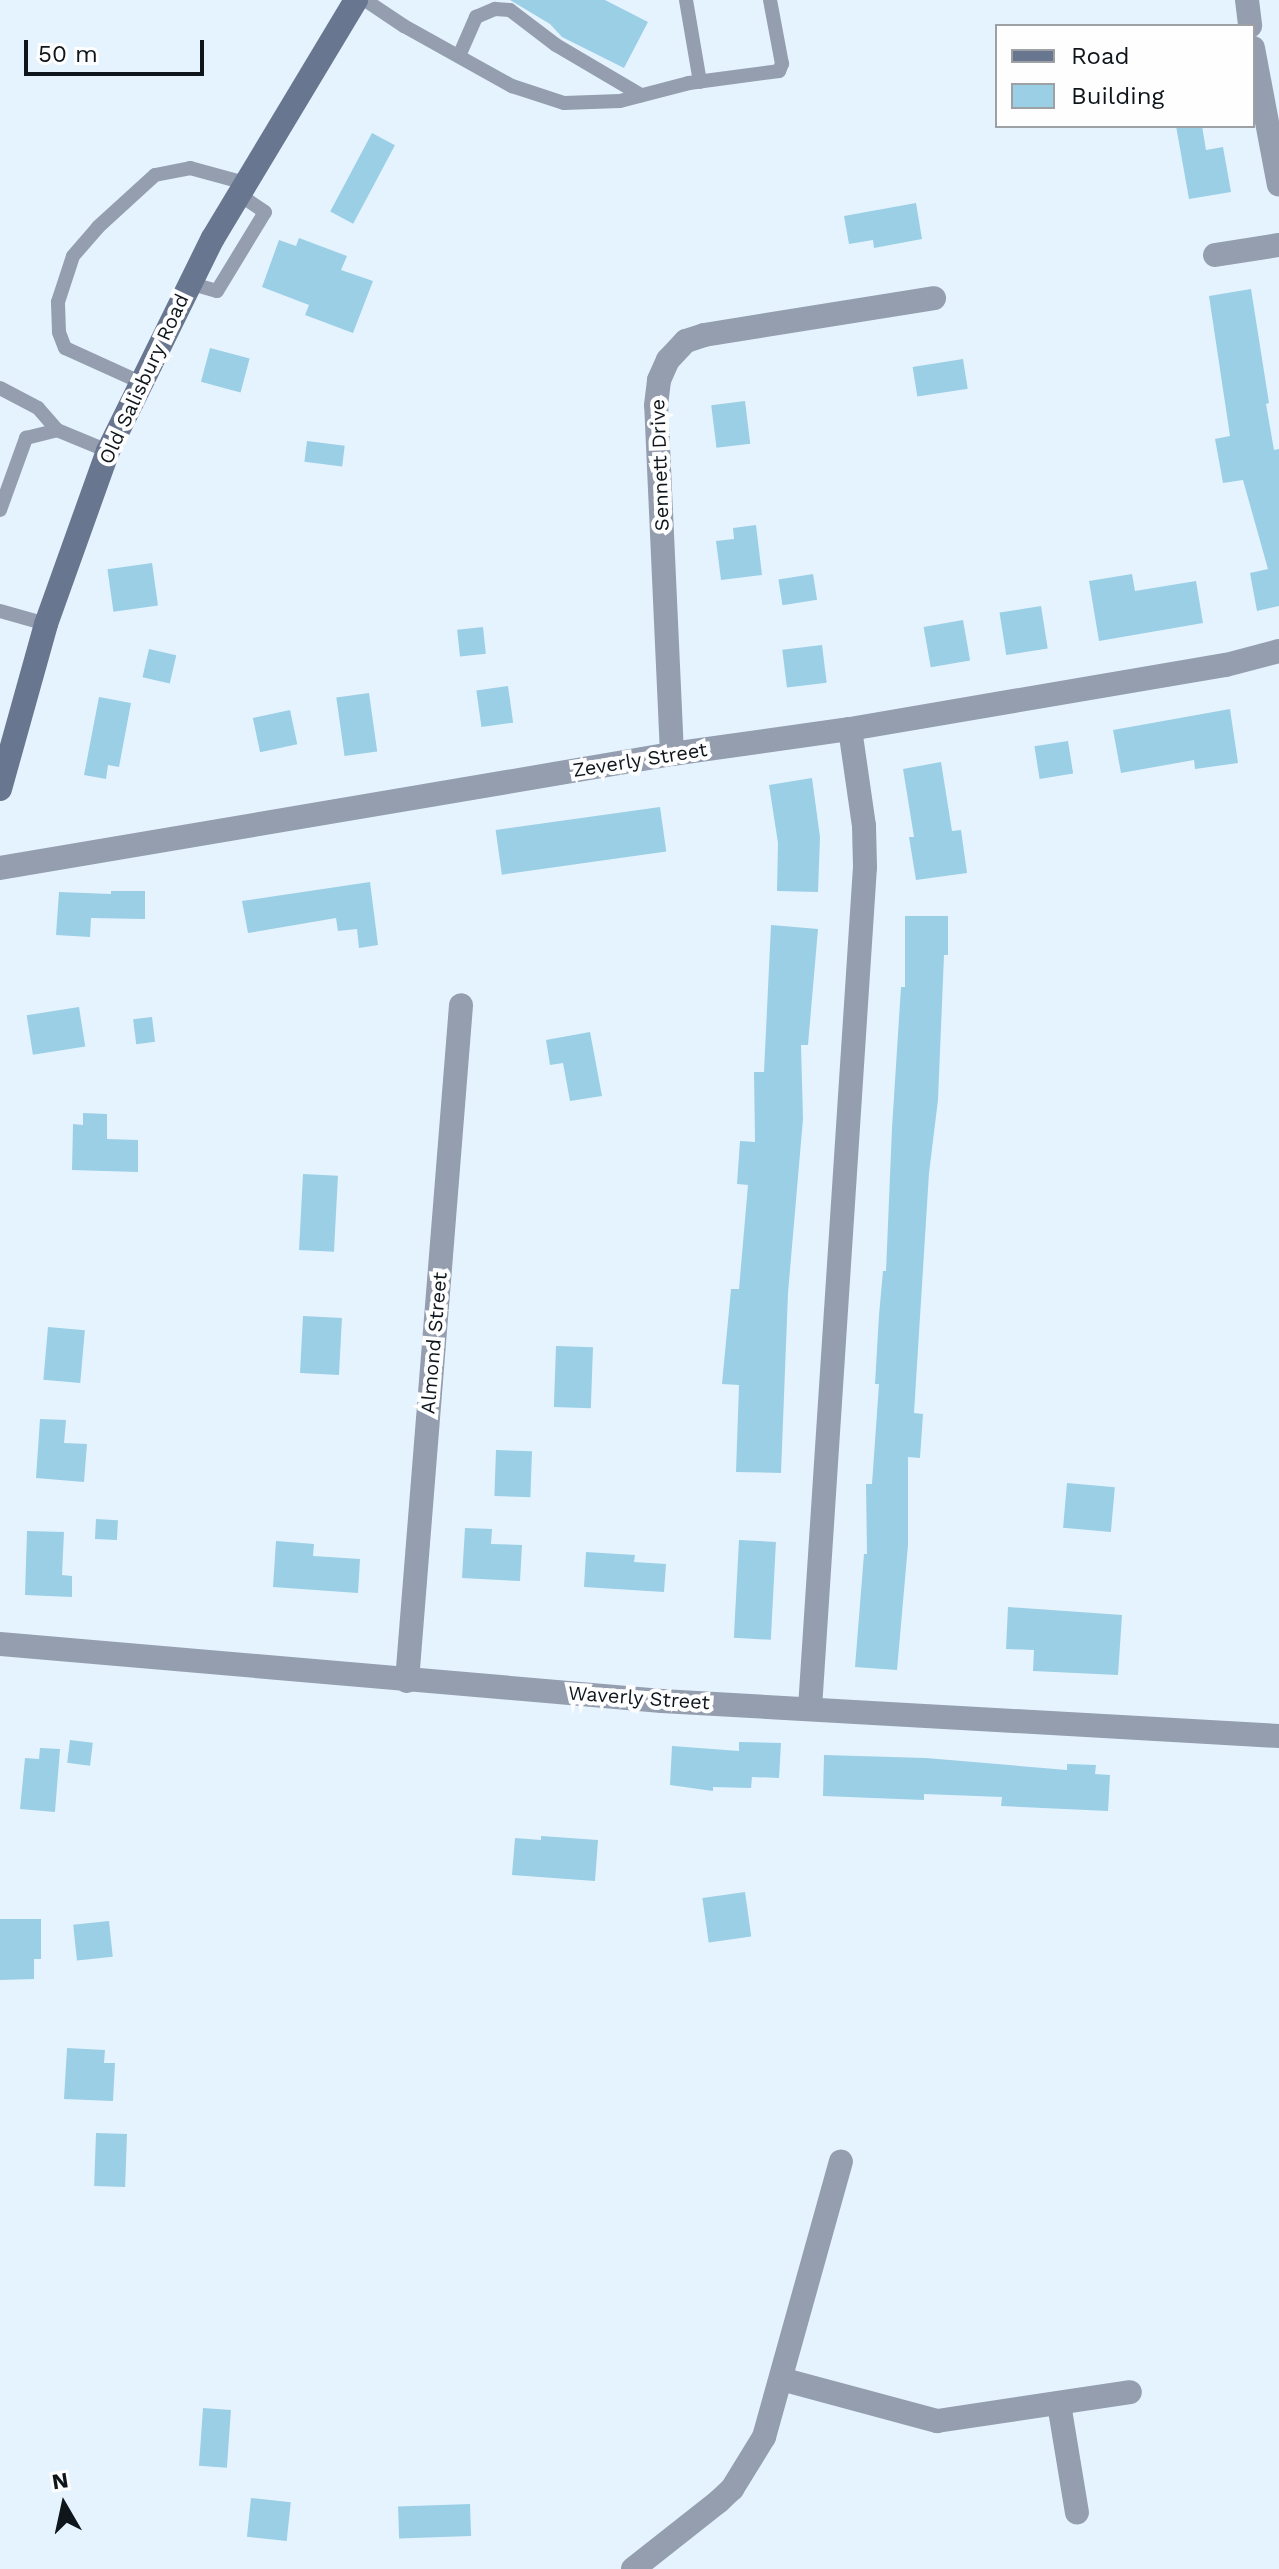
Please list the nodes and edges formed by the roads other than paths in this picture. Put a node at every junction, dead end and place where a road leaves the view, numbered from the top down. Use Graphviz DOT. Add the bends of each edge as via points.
graph roads {
  1 [pos="356,0"];
  2 [pos="365,0"];
  3 [pos="686,0"];
  4 [pos="770,0"];
  5 [pos="1247,0"];
  6 [pos="1250,24"];
  7 [pos="459,56"];
  8 [pos="1255,59"];
  9 [pos="700,82"];
  10 [pos="641,95"];
  11 [pos="1279,185"];
  12 [pos="241,188"];
  13 [pos="1279,245"];
  14 [pos="1215,255"];
  15 [pos="189,283"];
  16 [pos="934,298"];
  17 [pos="140,382"];
  18 [pos="0,388"];
  19 [pos="57,430"];
  20 [pos="108,451"];
  21 [pos="0,510"];
  22 [pos="0,611"];
  23 [pos="46,624"];
  24 [pos="1279,651"];
  25 [pos="850,729"];
  26 [pos="672,754"];
  27 [pos="0,789"];
  28 [pos="0,868"];
  29 [pos="461,1005"];
  30 [pos="0,1644"];
  31 [pos="407,1681"];
  32 [pos="810,1708"];
  33 [pos="1279,1736"];
  34 [pos="841,2162"];
  35 [pos="781,2379"];
  36 [pos="1130,2392"];
  37 [pos="1059,2404"];
  38 [pos="1077,2513"];
  39 [pos="633,2569"];
  1 -- 12 [label="main road, Old Salisbury Road"];
  2 -- 7 [label="lane"];
  3 -- 9 [label="lane"];
  4 -- 9 [label="lane" via="779,71"];
  5 -- 6 [label="street"];
  7 -- 10 [label="lane" via="512,86 564,103"];
  7 -- 10 [label="lane" via="476,17 495,9 510,10 556,45"];
  8 -- 11 [label="street"];
  9 -- 10 [label="lane"];
  12 -- 15 [label="main road, Old Salisbury Road"];
  12 -- 15 [label="lane" via="265,212 217,291"];
  12 -- 17 [label="lane" via="190,168 155,175 73,256 58,302 65,348"];
  13 -- 14 [label="street"];
  15 -- 17 [label="main road, Old Salisbury Road"];
  16 -- 26 [label="street, Sennett Drive" via="704,335 686,341 668,360 656,405"];
  17 -- 20 [label="main road, Old Salisbury Road"];
  18 -- 19 [label="lane" via="38,408"];
  19 -- 20 [label="lane"];
  19 -- 21 [label="lane" via="26,438"];
  20 -- 23 [label="main road, Old Salisbury Road"];
  22 -- 23 [label="lane"];
  23 -- 27 [label="main road, Old Salisbury Road"];
  24 -- 25 [label="street, Zeverly Street" via="1226,665"];
  25 -- 26 [label="street, Zeverly Street"];
  25 -- 32 [label="street" via="865,867"];
  26 -- 28 [label="street, Zeverly Street"];
  29 -- 31 [label="street, Almond Street"];
  30 -- 31 [label="street, Waverly Street"];
  31 -- 32 [label="street, Waverly Street"];
  32 -- 33 [label="street, Waverly Street"];
  34 -- 35 [label="street"];
  35 -- 37 [label="street" via="937,2421"];
  35 -- 39 [label="street" via="764,2437 732,2489"];
  36 -- 37 [label="street"];
  37 -- 38 [label="street"];
}
